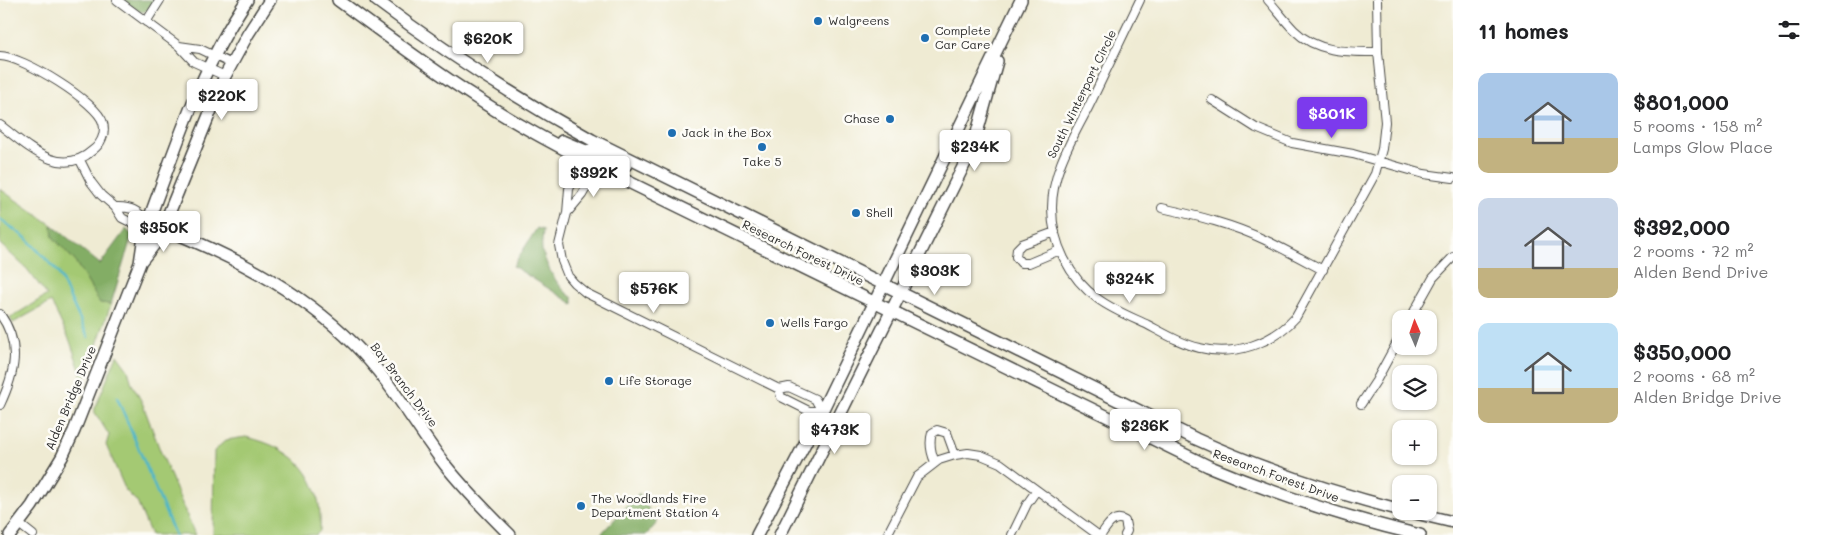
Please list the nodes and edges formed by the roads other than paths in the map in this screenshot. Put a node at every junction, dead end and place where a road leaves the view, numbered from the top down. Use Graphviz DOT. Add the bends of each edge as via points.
graph roads {
  1 [pos="117,0"];
  2 [pos="160,0"];
  3 [pos="247,0"];
  4 [pos="270,0"];
  5 [pos="338,0"];
  6 [pos="376,0"];
  7 [pos="1021,0"];
  8 [pos="1140,0"];
  9 [pos="1268,0"];
  10 [pos="1377,0"];
  11 [pos="146,22"];
  12 [pos="1005,34"];
  13 [pos="179,46"];
  14 [pos="1378,52"];
  15 [pos="214,55"];
  16 [pos="0,56"];
  17 [pos="232,64"];
  18 [pos="208,68"];
  19 [pos="225,76"];
  20 [pos="1212,100"];
  21 [pos="0,125"];
  22 [pos="540,136"];
  23 [pos="608,148"];
  24 [pos="584,159"];
  25 [pos="80,160"];
  26 [pos="1378,161"];
  27 [pos="598,167"];
  28 [pos="650,169"];
  29 [pos="1453,178"];
  30 [pos="115,208"];
  31 [pos="1162,208"];
  32 [pos="567,213"];
  33 [pos="148,222"];
  34 [pos="163,228"];
  35 [pos="1055,232"];
  36 [pos="1060,250"];
  37 [pos="1453,257"];
  38 [pos="140,263"];
  39 [pos="1323,270"];
  40 [pos="882,285"];
  41 [pos="901,293"];
  42 [pos="873,302"];
  43 [pos="1415,310"];
  44 [pos="892,311"];
  45 [pos="0,314"];
  46 [pos="1392,352"];
  47 [pos="779,390"];
  48 [pos="1361,404"];
  49 [pos="0,405"];
  50 [pos="822,411"];
  51 [pos="956,454"];
  52 [pos="935,462"];
  53 [pos="1036,491"];
  54 [pos="1392,507"];
  55 [pos="1437,518"];
  56 [pos="1453,522"];
  57 [pos="19,524"];
  58 [pos="11,535"];
  59 [pos="33,535"];
  60 [pos="510,535"];
  61 [pos="757,535"];
  62 [pos="780,535"];
  63 [pos="887,535"];
  64 [pos="1012,535"];
  65 [pos="1100,535"];
  66 [pos="1125,535"];
  67 [pos="1420,535"];
  1 -- 11 [label="street"];
  2 -- 11 [label="street"];
  3 -- 15 [label="main road, Alden Bridge Drive"];
  4 -- 17 [label="main road, Alden Bridge Drive"];
  5 -- 22 [label="main road, Research Forest Drive" via="468,93"];
  6 -- 23 [label="main road, Research Forest Drive" via="494,83 538,111"];
  7 -- 12 [label="main road"];
  8 -- 35 [label="street, South Winterport Circle" via="1061,162 1053,195"];
  9 -- 14 [label="street" via="1294,30 1315,44 1336,51"];
  10 -- 14 [label="street, South Winterport Circle"];
  11 -- 13 [label="street"];
  12 -- 40 [label="main road"];
  12 -- 41 [label="main road" via="973,147"];
  13 -- 15 [label="street"];
  13 -- 18 [label="street" via="194,62"];
  14 -- 26 [label="street, South Winterport Circle" via="1385,122"];
  15 -- 17 [label="street"];
  15 -- 18 [label="main road, Alden Bridge Drive"];
  16 -- 25 [label="street" via="22,62 54,79 98,115 103,122 104,134 100,143"];
  17 -- 19 [label="main road, Alden Bridge Drive"];
  18 -- 19 [label="street"];
  18 -- 33 [label="main road, Alden Bridge Drive"];
  19 -- 34 [label="main road, Alden Bridge Drive"];
  20 -- 26 [label="street" via="1256,128 1282,139"];
  21 -- 25 [label="street" via="46,158 57,162"];
  22 -- 23 [label="main road" via="554,137 586,151"];
  22 -- 24 [label="main road, Research Forest Drive"];
  23 -- 28 [label="main road, Research Forest Drive"];
  24 -- 27 [label="main road, Research Forest Drive"];
  24 -- 28 [label="main road" via="600,156 634,169"];
  24 -- 32 [label="street" via="569,189"];
  25 -- 30 [label="street" via="91,182"];
  26 -- 29 [label="street" via="1424,174"];
  26 -- 39 [label="street, South Winterport Circle" via="1368,187"];
  27 -- 32 [label="street"];
  27 -- 42 [label="main road, Research Forest Drive"];
  28 -- 40 [label="main road, Research Forest Drive"];
  30 -- 33 [label="street" via="126,206 138,211"];
  30 -- 33 [label="street" via="122,218 134,224"];
  31 -- 39 [label="street" via="1244,231"];
  32 -- 47 [label="street" via="559,245 562,261 574,283 586,293"];
  33 -- 34 [label="main road, Bay Branch Drive"];
  33 -- 38 [label="main road, Alden Bridge Drive"];
  34 -- 38 [label="main road, Alden Bridge Drive"];
  34 -- 60 [label="main road, Bay Branch Drive" via="252,269 300,298 329,321 376,368 446,466"];
  35 -- 36 [label="street, South Winterport Circle"];
  35 -- 36 [label="street" via="1022,244 1016,257 1021,263 1029,263"];
  36 -- 39 [label="street, South Winterport Circle" via="1074,275 1099,300 1177,340 1212,350 1244,348 1281,331 1302,309"];
  37 -- 43 [label="street" via="1433,278"];
  38 -- 57 [label="main road, Alden Bridge Drive" via="74,431 48,482"];
  40 -- 41 [label="main road, Research Forest Drive"];
  40 -- 42 [label="main road"];
  41 -- 44 [label="main road"];
  41 -- 54 [label="main road, Research Forest Drive" via="1218,449 1317,486"];
  42 -- 44 [label="main road, Research Forest Drive"];
  42 -- 50 [label="main road"];
  44 -- 62 [label="main road"];
  44 -- 67 [label="main road, Research Forest Drive" via="1220,471 1311,505"];
  45 -- 49 [label="street" via="12,337 14,360 13,372"];
  46 -- 48 [label="street"];
  47 -- 50 [label="street" via="782,397 809,411"];
  47 -- 50 [label="street" via="789,387 815,400"];
  50 -- 61 [label="main road"];
  51 -- 52 [label="street"];
  51 -- 52 [label="street" via="947,433 937,430 931,439"];
  51 -- 53 [label="street" via="968,453 991,459"];
  52 -- 63 [label="street" via="917,477"];
  53 -- 64 [label="street" via="1026,504"];
  53 -- 65 [label="street"];
  55 -- 56 [label="main road"];
  57 -- 58 [label="main road, Alden Bridge Drive"];
  57 -- 59 [label="street"];
  65 -- 66 [label="street" via="1118,518 1125,521"];
}
